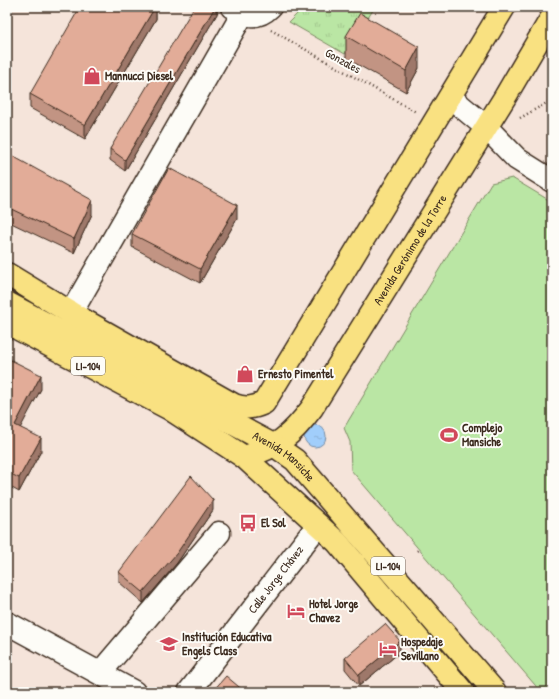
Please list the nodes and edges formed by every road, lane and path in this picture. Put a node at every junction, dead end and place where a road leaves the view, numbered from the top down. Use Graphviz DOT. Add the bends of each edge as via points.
graph roads {
  1 [pos="270,7"];
  2 [pos="504,7"];
  3 [pos="237,11"];
  4 [pos="552,17"];
  5 [pos="270,30"];
  6 [pos="450,97"];
  7 [pos="552,100"];
  8 [pos="520,118"];
  9 [pos="434,122"];
  10 [pos="486,127"];
  11 [pos="552,181"];
  12 [pos="7,274"];
  13 [pos="7,303"];
  14 [pos="72,313"];
  15 [pos="7,323"];
  16 [pos="173,401"];
  17 [pos="275,446"];
  18 [pos="244,457"];
  19 [pos="318,525"];
  20 [pos="219,533"];
  21 [pos="7,623"];
  22 [pos="100,673"];
  23 [pos="134,692"];
  24 [pos="189,692"];
  25 [pos="463,692"];
  26 [pos="495,692"];
  1 -- 3 [label="street" via="256,16"];
  2 -- 6 [label="main road"];
  3 -- 14 [label="street"];
  4 -- 10 [label="main road, Avenida Gerónimo de la Torre"];
  5 -- 9 [label="path, Gonzales"];
  6 -- 9 [label="main road"];
  6 -- 10 [label="street"];
  7 -- 8 [label="path"];
  9 -- 14 [label="main road" via="264,403 253,408 234,405"];
  10 -- 11 [label="street" via="517,159"];
  10 -- 17 [label="main road, Avenida Gerónimo de la Torre" via="312,408 299,425"];
  12 -- 14 [label="main road"];
  13 -- 16 [label="main road, Avenida Mansiche"];
  15 -- 16 [label="main road, Avenida Mansiche / LI-104"];
  16 -- 17 [label="main road, Avenida Mansiche"];
  16 -- 18 [label="main road, Avenida Mansiche / LI-104"];
  17 -- 18 [label="main road, Avenida Gerónimo de la Torre"];
  17 -- 26 [label="main road, Avenida Mansiche / LI-104" via="295,460"];
  18 -- 19 [label="main road, Avenida Mansiche / LI-104"];
  19 -- 24 [label="street, Calle Jorge Chávez"];
  19 -- 25 [label="main road, Avenida Mansiche / LI-104" via="337,542"];
  20 -- 22 [label="street"];
  21 -- 22 [label="street"];
  22 -- 23 [label="street"];
}
